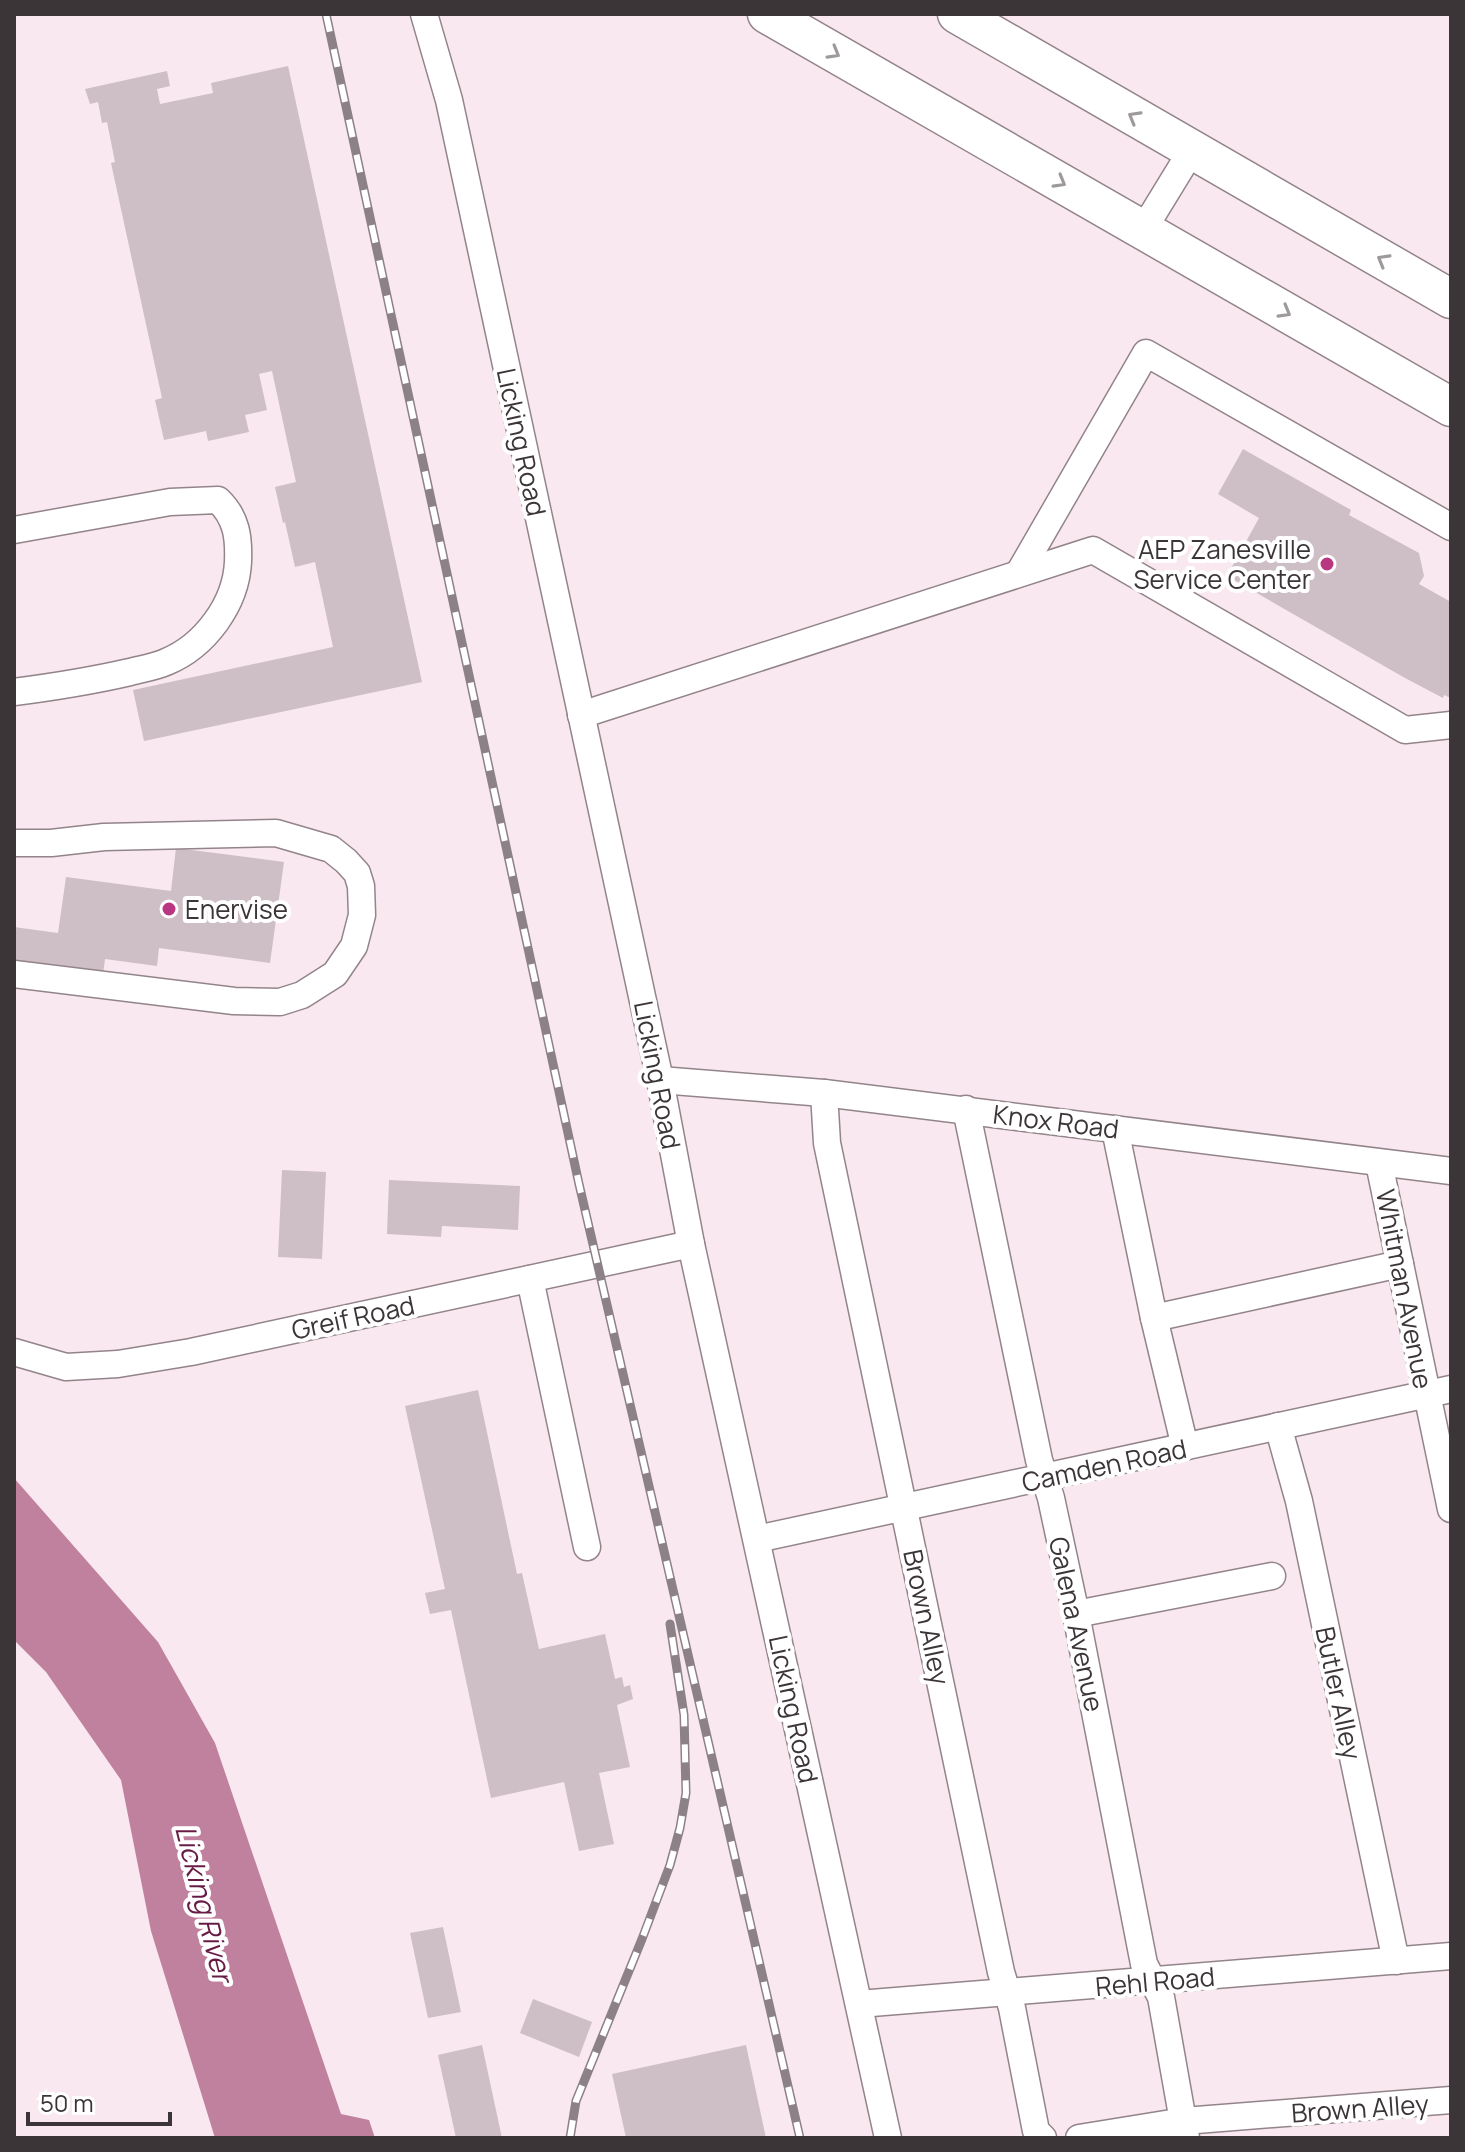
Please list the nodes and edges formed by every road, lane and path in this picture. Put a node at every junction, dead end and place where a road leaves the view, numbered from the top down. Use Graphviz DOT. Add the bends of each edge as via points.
graph roads {
  1 [pos="424,14"];
  2 [pos="767,14"];
  3 [pos="957,14"];
  4 [pos="1192,150"];
  5 [pos="1143,230"];
  6 [pos="1451,299"];
  7 [pos="1451,407"];
  8 [pos="1451,527"];
  9 [pos="14,530"];
  10 [pos="1019,573"];
  11 [pos="14,692"];
  12 [pos="581,715"];
  13 [pos="1451,725"];
  14 [pos="14,843"];
  15 [pos="14,974"];
  16 [pos="660,1080"];
  17 [pos="824,1093"];
  18 [pos="966,1109"];
  19 [pos="1115,1129"];
  20 [pos="1379,1163"];
  21 [pos="1451,1171"];
  22 [pos="691,1244"];
  23 [pos="1400,1264"];
  24 [pos="530,1279"];
  25 [pos="1154,1318"];
  26 [pos="14,1352"];
  27 [pos="1438,1391"];
  28 [pos="1278,1426"];
  29 [pos="1185,1447"];
  30 [pos="1045,1477"];
  31 [pos="904,1508"];
  32 [pos="1451,1509"];
  33 [pos="757,1539"];
  34 [pos="587,1547"];
  35 [pos="1272,1576"];
  36 [pos="1076,1614"];
  37 [pos="1451,1956"];
  38 [pos="1396,1961"];
  39 [pos="1153,1981"];
  40 [pos="1008,1993"];
  41 [pos="859,2004"];
  42 [pos="1451,2100"];
  43 [pos="1185,2130"];
  44 [pos="888,2138"];
  45 [pos="1043,2138"];
  46 [pos="1079,2138"];
  1 -- 12 [label="street, Licking Road" via="449,100"];
  2 -- 5 [label="highway, one-way"];
  4 -- 3 [label="highway, one-way"];
  4 -- 5 [label="street"];
  6 -- 4 [label="highway, one-way"];
  5 -- 7 [label="highway, one-way"];
  8 -- 10 [label="street" via="1146,353"];
  9 -- 11 [label="street" via="170,502 218,500 229,511 239,544 229,602 191,648 165,663"];
  10 -- 12 [label="street"];
  10 -- 13 [label="street" via="1093,550 1405,730"];
  12 -- 16 [label="street, Licking Road"];
  14 -- 15 [label="street" via="276,833 331,849 346,861 361,886 362,915 354,946 335,974 280,1002"];
  16 -- 17 [label="street, Knox Road"];
  16 -- 22 [label="street, Licking Road"];
  17 -- 18 [label="street, Knox Road"];
  17 -- 31 [label="street, Brown Alley" via="827,1143"];
  18 -- 19 [label="street, Knox Road"];
  18 -- 30 [label="street, Galena Avenue"];
  19 -- 20 [label="street, Knox Road"];
  19 -- 25 [label="street"];
  20 -- 21 [label="street, Knox Road"];
  20 -- 23 [label="street, Whitman Avenue"];
  22 -- 24 [label="street, Greif Road"];
  22 -- 33 [label="street, Licking Road"];
  23 -- 25 [label="street"];
  23 -- 27 [label="street, Whitman Avenue"];
  24 -- 26 [label="street, Greif Road" via="118,1364 66,1367"];
  24 -- 34 [label="street"];
  25 -- 29 [label="street"];
  27 -- 28 [label="street, Camden Road"];
  27 -- 32 [label="street, Whitman Avenue"];
  28 -- 29 [label="street, Camden Road"];
  28 -- 38 [label="street, Butler Alley" via="1299,1501"];
  29 -- 30 [label="street, Camden Road"];
  30 -- 31 [label="street, Camden Road"];
  30 -- 36 [label="street, Galena Avenue"];
  31 -- 33 [label="street, Camden Road"];
  31 -- 40 [label="street, Brown Alley"];
  33 -- 41 [label="street, Licking Road"];
  35 -- 36 [label="street"];
  36 -- 39 [label="street, Galena Avenue" via="1144,1964"];
  37 -- 38 [label="street, Rehl Road"];
  38 -- 39 [label="street, Rehl Road"];
  39 -- 40 [label="street, Rehl Road"];
  39 -- 43 [label="street, Galena Avenue" via="1161,1997"];
  40 -- 41 [label="street, Rehl Road"];
  40 -- 45 [label="street, Brown Alley" via="1036,2131"];
  41 -- 44 [label="street, Licking Road"];
  42 -- 43 [label="street, Brown Alley"];
  43 -- 46 [label="street, Brown Alley"];
}
